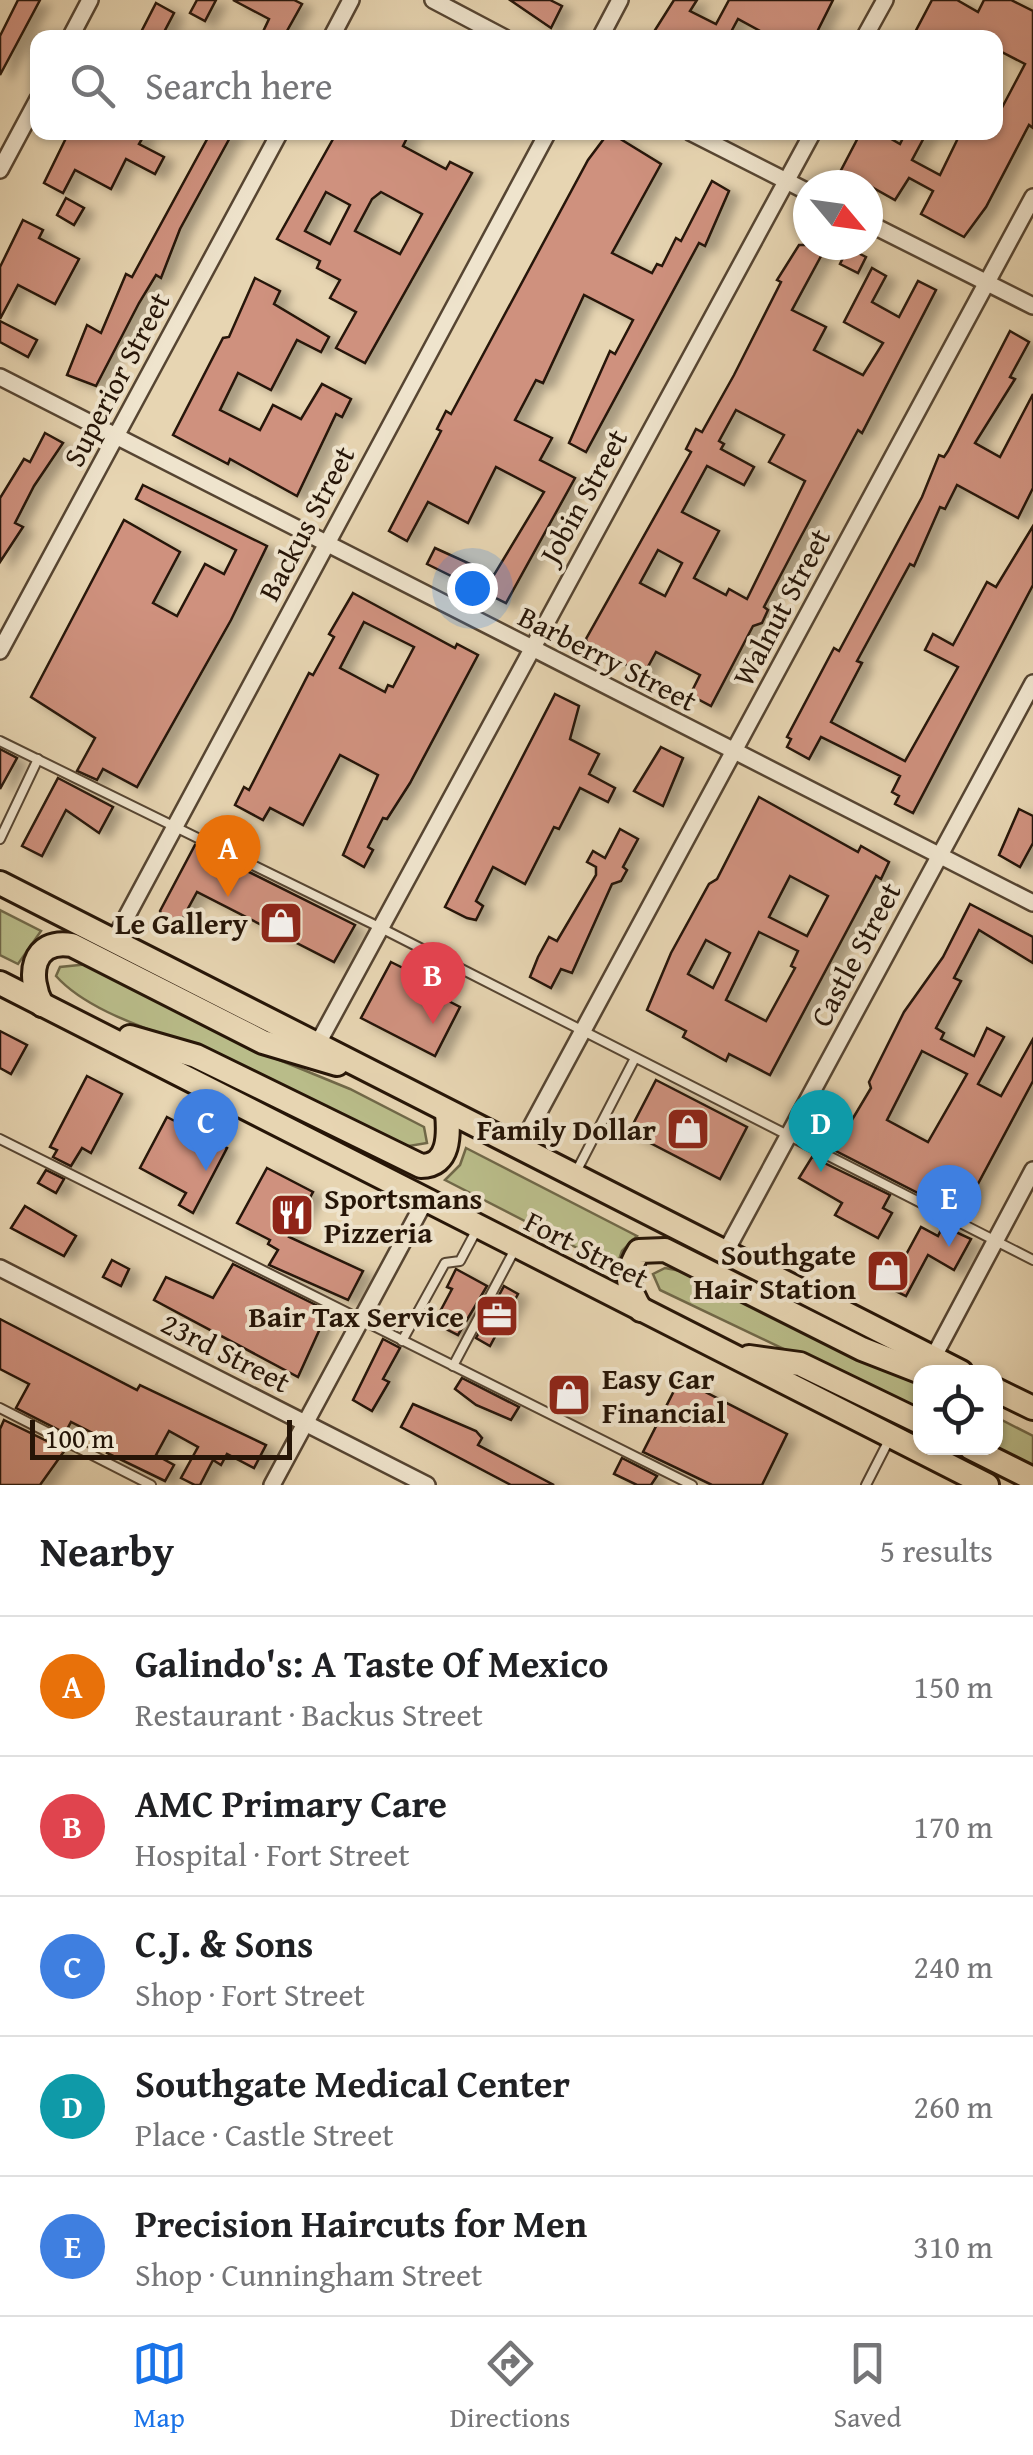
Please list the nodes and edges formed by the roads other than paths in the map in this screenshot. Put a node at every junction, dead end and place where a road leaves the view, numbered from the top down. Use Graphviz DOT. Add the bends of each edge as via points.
graph roads {
  1 [pos="90,0"];
  2 [pos="351,0"];
  3 [pos="433,0"];
  4 [pos="620,0"];
  5 [pos="884,0"];
  6 [pos="74,30"];
  7 [pos="335,30"];
  8 [pos="490,30"];
  9 [pos="604,30"];
  10 [pos="868,30"];
  11 [pos="30,114"];
  12 [pos="276,140"];
  13 [pos="544,140"];
  14 [pos="705,140"];
  15 [pos="809,140"];
  16 [pos="0,170"];
  17 [pos="786,182"];
  18 [pos="793,185"];
  19 [pos="1033,196"];
  20 [pos="883,231"];
  21 [pos="986,283"];
  22 [pos="1033,306"];
  23 [pos="0,378"];
  24 [pos="117,437"];
  25 [pos="325,544"];
  26 [pos="530,649"];
  27 [pos="0,651"];
  28 [pos="1033,683"];
  29 [pos="0,741"];
  30 [pos="734,752"];
  31 [pos="38,759"];
  32 [pos="176,825"];
  33 [pos="0,840"];
  34 [pos="940,856"];
  35 [pos="0,884"];
  36 [pos="1033,903"];
  37 [pos="379,928"];
  38 [pos="114,940"];
  39 [pos="0,984"];
  40 [pos="42,1005"];
  41 [pos="84,1024"];
  42 [pos="582,1031"];
  43 [pos="317,1045"];
  44 [pos="635,1058"];
  45 [pos="365,1069"];
  46 [pos="447,1113"];
  47 [pos="788,1136"];
  48 [pos="0,1138"];
  49 [pos="519,1149"];
  50 [pos="1033,1170"];
  51 [pos="574,1176"];
  52 [pos="426,1199"];
  53 [pos="478,1226"];
  54 [pos="995,1240"];
  55 [pos="516,1246"];
  56 [pos="726,1251"];
  57 [pos="1033,1260"];
  58 [pos="0,1268"];
  59 [pos="641,1310"];
  60 [pos="361,1320"];
  61 [pos="402,1340"];
  62 [pos="731,1354"];
  63 [pos="927,1365"];
  64 [pos="452,1366"];
  65 [pos="1003,1393"];
  66 [pos="0,1408"];
  67 [pos="1033,1408"];
  68 [pos="913,1419"];
  69 [pos="306,1423"];
  70 [pos="891,1436"];
  71 [pos="985,1455"];
  72 [pos="1033,1479"];
  73 [pos="985,1484"];
  74 [pos="151,1485"];
  75 [pos="272,1485"];
  76 [pos="427,1485"];
  77 [pos="692,1485"];
  78 [pos="866,1485"];
  1 -- 6 [label="street"];
  2 -- 7 [label="street"];
  3 -- 8 [label="street"];
  4 -- 9 [label="street"];
  5 -- 10 [label="street"];
  11 -- 16 [label="street"];
  12 -- 24 [label="street, Superior Street"];
  13 -- 25 [label="street, Backus Street"];
  14 -- 17 [label="street"];
  15 -- 17 [label="street, Jobin Street"];
  17 -- 18 [label="street"];
  17 -- 26 [label="street, Jobin Street"];
  19 -- 21 [label="street, Walnut Street"];
  20 -- 21 [label="street"];
  21 -- 22 [label="street"];
  21 -- 30 [label="street, Walnut Street"];
  23 -- 24 [label="street, Barberry Street"];
  24 -- 25 [label="street, Barberry Street"];
  24 -- 27 [label="street, Superior Street"];
  25 -- 26 [label="street, Barberry Street"];
  25 -- 32 [label="street, Backus Street"];
  26 -- 30 [label="street, Barberry Street"];
  26 -- 37 [label="street, Jobin Street"];
  28 -- 34 [label="street, Castle Street"];
  29 -- 31 [label="lane"];
  30 -- 34 [label="street, Barberry Street"];
  30 -- 42 [label="street, Walnut Street"];
  31 -- 32 [label="lane"];
  31 -- 33 [label="lane"];
  32 -- 37 [label="lane"];
  32 -- 38 [label="street, Backus Street"];
  34 -- 36 [label="street, Barberry Street"];
  34 -- 47 [label="street, Castle Street"];
  35 -- 38 [label="main road, Fort Street"];
  37 -- 42 [label="lane"];
  37 -- 43 [label="street, Jobin Street"];
  38 -- 43 [label="main road, Fort Street"];
  39 -- 40 [label="main road, Fort Street"];
  40 -- 41 [label="main road, Fort Street"];
  40 -- 45 [label="main road" via="33,980 38,953 72,945 263,1042"];
  41 -- 46 [label="main road" via="196,1056 421,1166 442,1156"];
  41 -- 52 [label="main road, Fort Street"];
  42 -- 44 [label="lane"];
  42 -- 49 [label="street, Walnut Street"];
  43 -- 45 [label="main road, Fort Street"];
  44 -- 47 [label="lane"];
  44 -- 51 [label="lane"];
  45 -- 46 [label="main road, Fort Street"];
  46 -- 49 [label="main road, Fort Street"];
  47 -- 54 [label="lane"];
  47 -- 56 [label="street, Castle Street"];
  48 -- 60 [label="lane"];
  49 -- 51 [label="main road, Fort Street"];
  50 -- 54 [label="street"];
  51 -- 56 [label="main road, Fort Street"];
  52 -- 53 [label="main road, Fort Street"];
  52 -- 60 [label="street"];
  53 -- 55 [label="main road, Fort Street"];
  53 -- 61 [label="lane" via="460,1261 445,1263"];
  54 -- 57 [label="lane"];
  54 -- 63 [label="street"];
  55 -- 59 [label="main road, Fort Street"];
  55 -- 64 [label="lane"];
  56 -- 63 [label="main road, Fort Street"];
  58 -- 69 [label="street, 23rd Street"];
  59 -- 62 [label="main road, Fort Street"];
  59 -- 63 [label="main road" via="628,1288 630,1265 639,1251 665,1250 862,1349"];
  60 -- 61 [label="lane"];
  60 -- 69 [label="street"];
  61 -- 64 [label="lane"];
  62 -- 68 [label="main road" via="800,1364"];
  62 -- 70 [label="main road, Fort Street"];
  64 -- 77 [label="lane"];
  65 -- 67 [label="main road"];
  66 -- 74 [label="lane"];
  69 -- 75 [label="street"];
  69 -- 76 [label="street, 23rd Street"];
  70 -- 73 [label="main road, Fort Street"];
  70 -- 78 [label="lane"];
  71 -- 72 [label="main road"];
}
